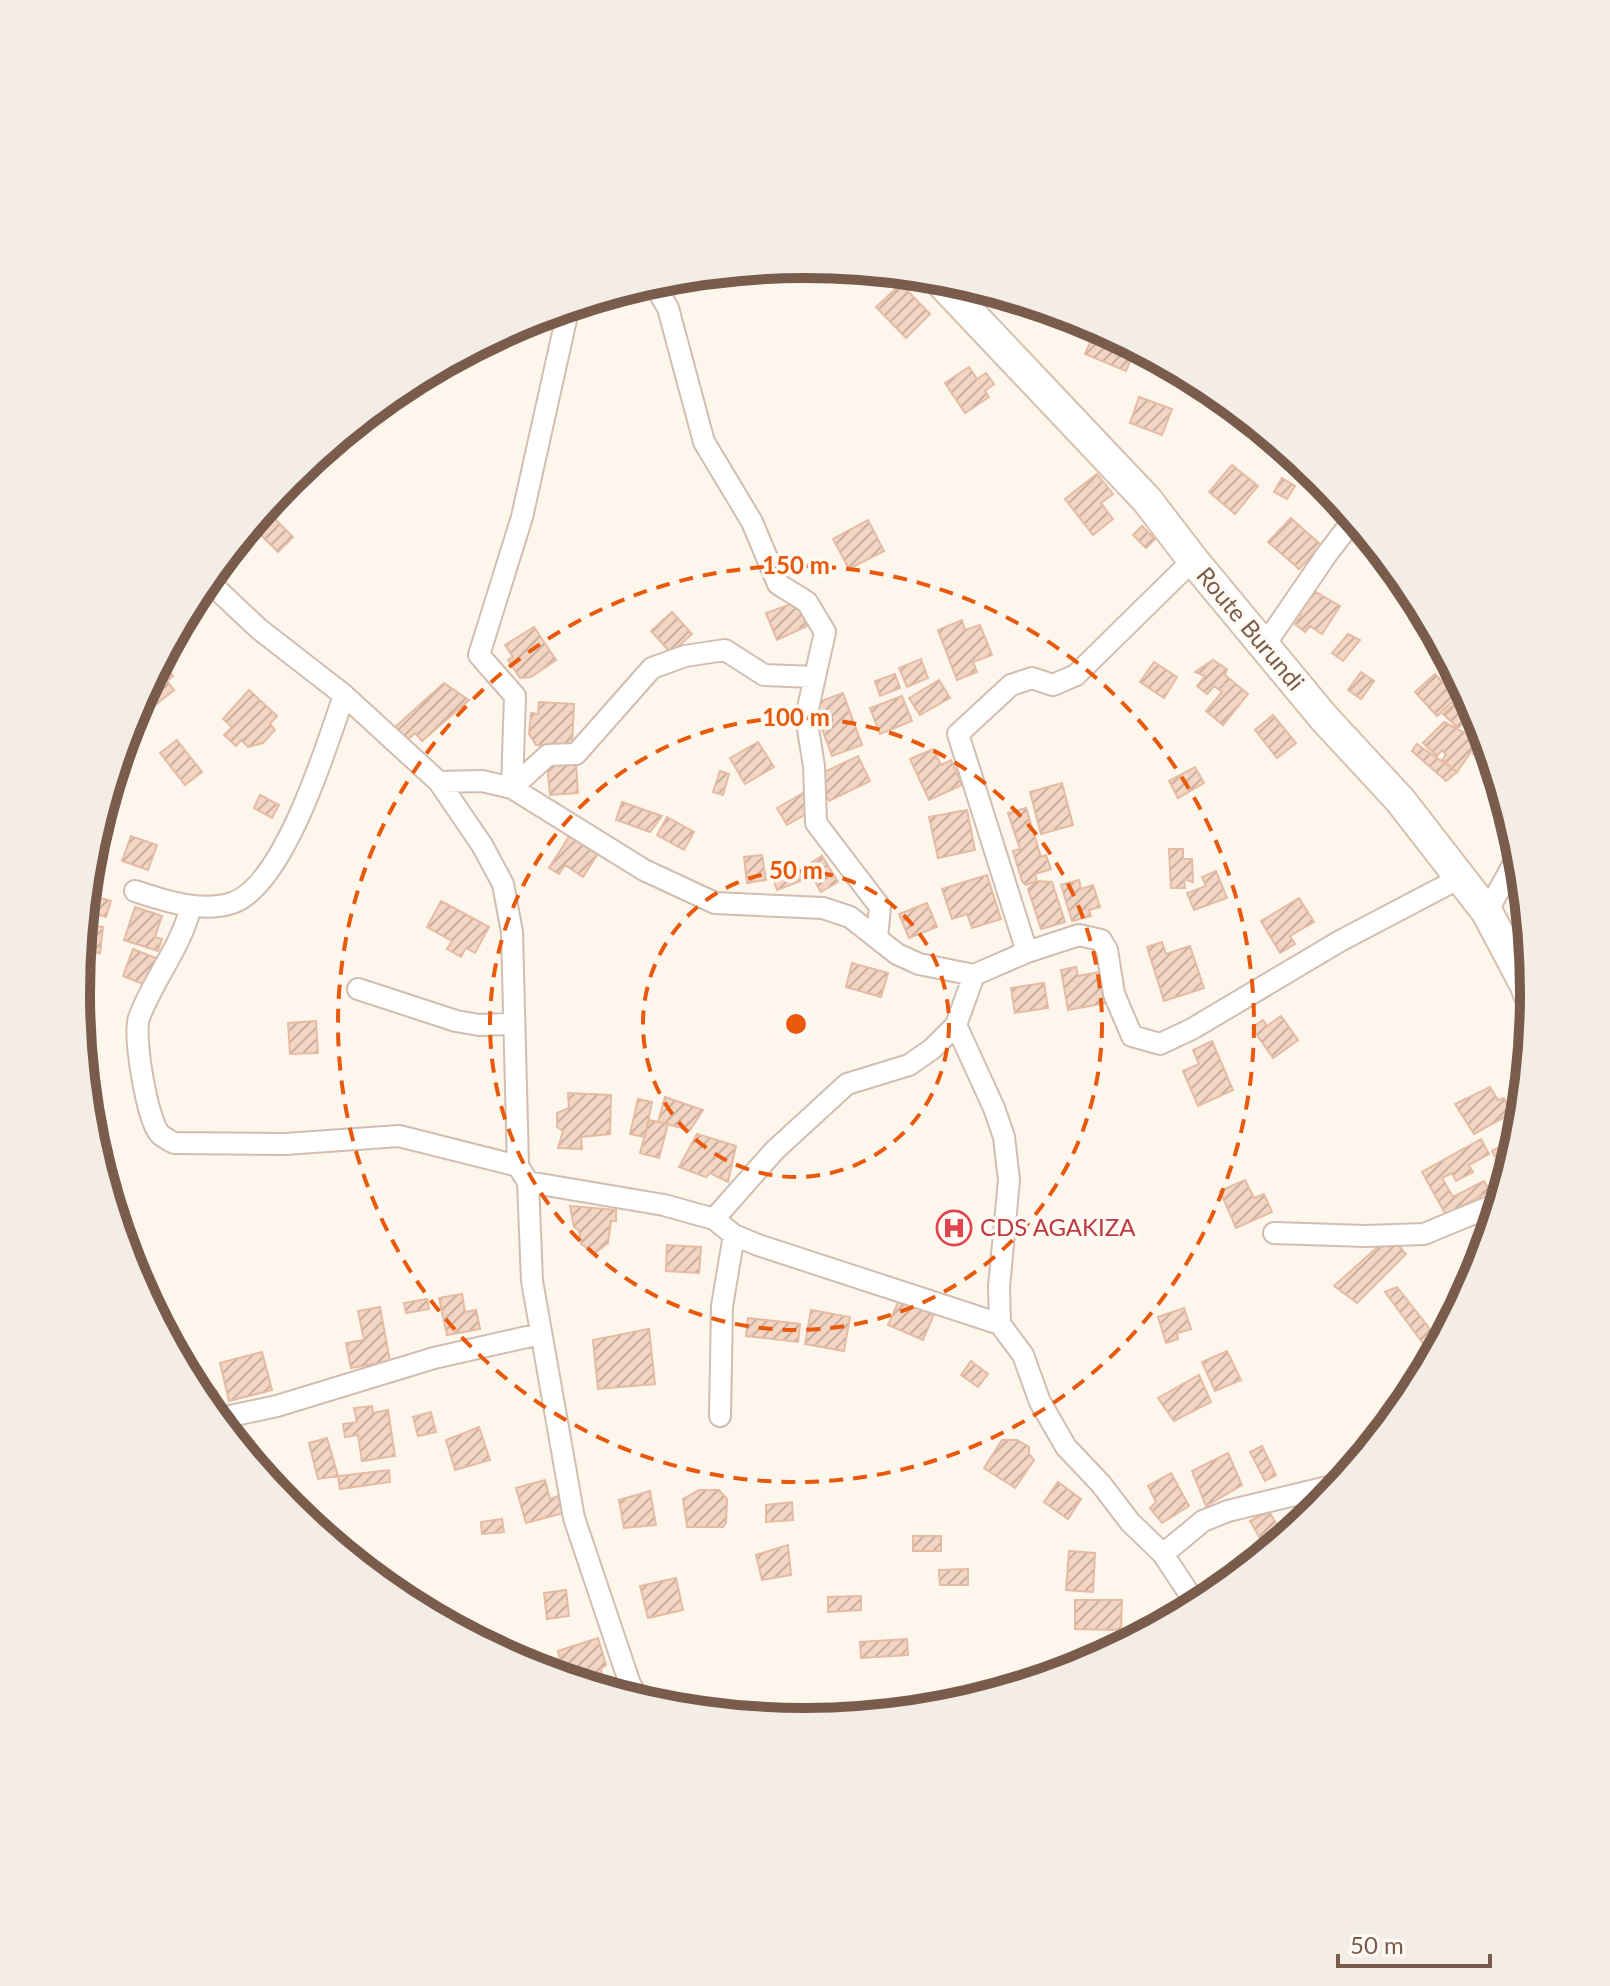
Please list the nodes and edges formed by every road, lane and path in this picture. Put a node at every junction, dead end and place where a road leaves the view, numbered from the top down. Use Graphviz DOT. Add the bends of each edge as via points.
graph roads {
  1 [pos="659,293"];
  2 [pos="952,294"];
  3 [pos="566,319"];
  4 [pos="1347,528"];
  5 [pos="1193,560"];
  6 [pos="216,588"];
  7 [pos="1264,646"];
  8 [pos="815,677"];
  9 [pos="344,695"];
  10 [pos="439,782"];
  11 [pos="512,788"];
  12 [pos="1509,872"];
  13 [pos="1460,878"];
  14 [pos="135,891"];
  15 [pos="191,906"];
  16 [pos="1487,912"];
  17 [pos="877,938"];
  18 [pos="1027,952"];
  19 [pos="974,975"];
  20 [pos="1519,977"];
  21 [pos="358,989"];
  22 [pos="513,1024"];
  23 [pos="956,1025"];
  24 [pos="523,1174"];
  25 [pos="1487,1208"];
  26 [pos="714,1219"];
  27 [pos="1274,1233"];
  28 [pos="734,1235"];
  29 [pos="1000,1324"];
  30 [pos="540,1334"];
  31 [pos="229,1416"];
  32 [pos="720,1416"];
  33 [pos="1320,1489"];
  34 [pos="1163,1554"];
  35 [pos="1190,1595"];
  36 [pos="625,1685"];
  1 -- 8 [label="street" via="668,308 704,442 752,522 778,584 807,602 825,632"];
  2 -- 5 [label="main road, Route Burundi" via="1147,500"];
  3 -- 11 [label="street" via="522,517 479,655 515,696"];
  4 -- 7 [label="street"];
  5 -- 7 [label="main road, Route Burundi"];
  5 -- 18 [label="street" via="1076,675 1053,685 1032,678 1011,685 958,734"];
  6 -- 9 [label="street"];
  7 -- 13 [label="main road, Route Burundi" via="1400,800"];
  8 -- 11 [label="street" via="764,675 725,650 652,668 576,754 548,755"];
  8 -- 17 [label="street" via="806,717 816,823 880,907"];
  9 -- 10 [label="street"];
  9 -- 15 [label="street" via="320,767 273,867 249,895 230,904"];
  10 -- 11 [label="street" via="482,781"];
  10 -- 22 [label="street" via="503,884 512,932"];
  11 -- 17 [label="street" via="644,870 715,903 823,908 850,917"];
  12 -- 16 [label="street"];
  13 -- 16 [label="main road, Route Burundi"];
  13 -- 18 [label="street" via="1160,1044 1132,1036 1114,994 1101,940 1079,935"];
  14 -- 15 [label="street"];
  15 -- 24 [label="street" via="182,938 138,1021 145,1086 160,1135 174,1143 269,1144 399,1136"];
  16 -- 20 [label="main road, Route Burundi"];
  17 -- 19 [label="street" via="919,964"];
  18 -- 19 [label="street"];
  19 -- 23 [label="street"];
  21 -- 22 [label="street" via="456,1021"];
  22 -- 24 [label="street"];
  23 -- 26 [label="street" via="909,1065 847,1084 775,1150"];
  23 -- 29 [label="street" via="1004,1137 1009,1180"];
  24 -- 26 [label="street"];
  24 -- 30 [label="street"];
  25 -- 27 [label="street" via="1424,1234"];
  26 -- 28 [label="street"];
  28 -- 29 [label="street"];
  28 -- 32 [label="street" via="722,1306"];
  29 -- 34 [label="street" via="1023,1355 1040,1402 1066,1447"];
  30 -- 31 [label="street"];
  30 -- 36 [label="street" via="574,1518"];
  33 -- 34 [label="street" via="1203,1521"];
  34 -- 35 [label="street"];
}
